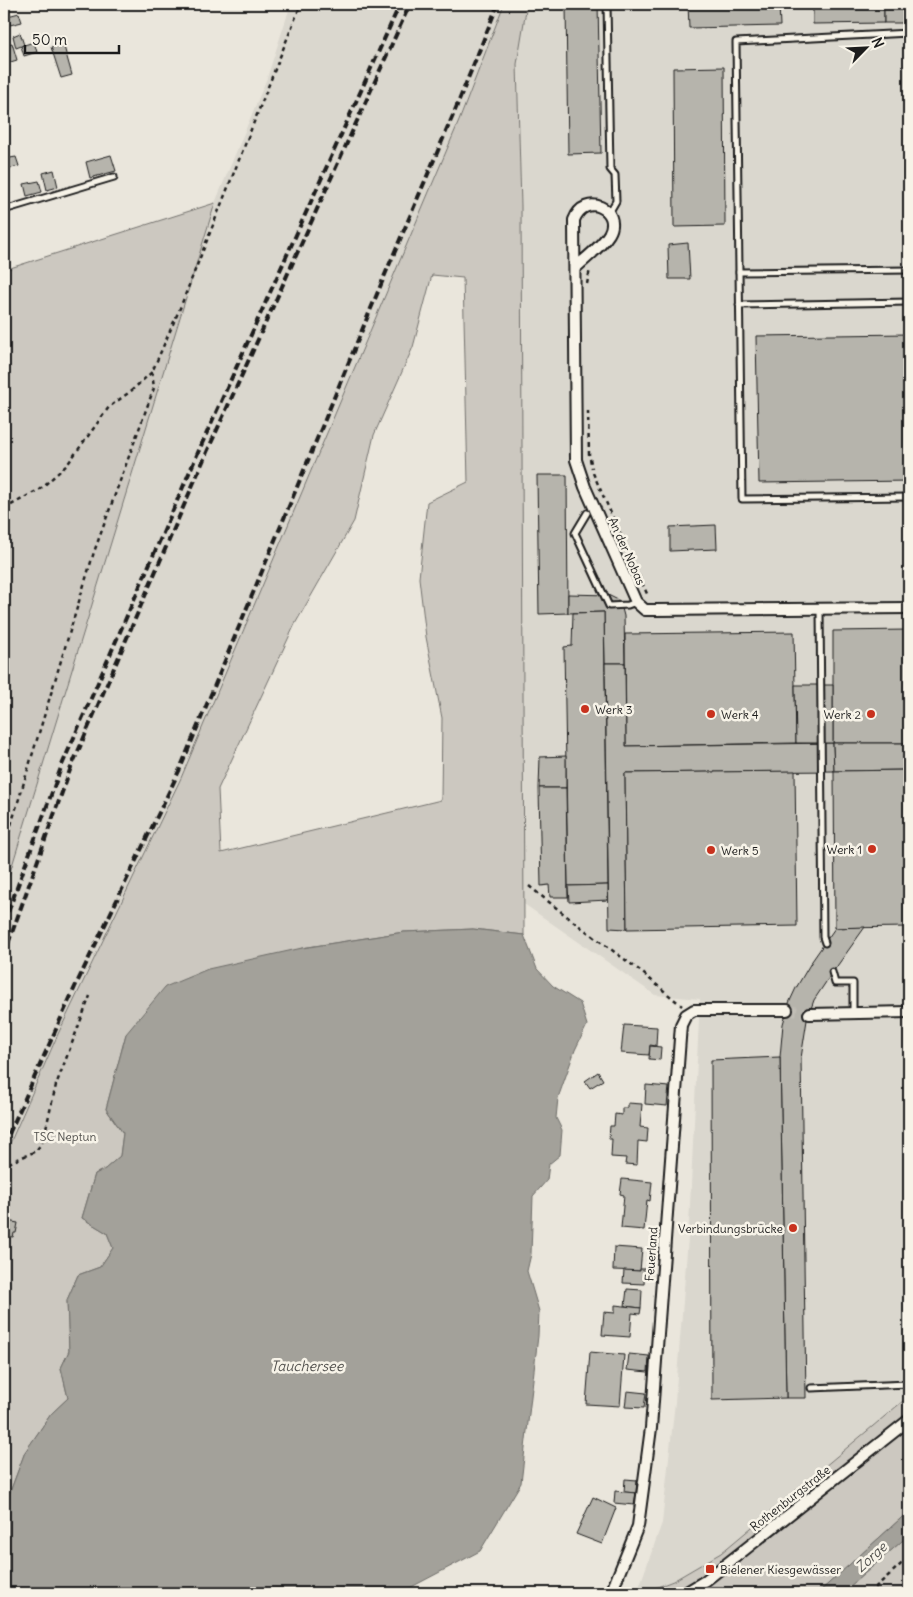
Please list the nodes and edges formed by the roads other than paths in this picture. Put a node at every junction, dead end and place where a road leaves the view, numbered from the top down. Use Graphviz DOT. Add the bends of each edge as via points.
graph roads {
  1 [pos="607,4"];
  2 [pos="909,34"];
  3 [pos="114,177"];
  4 [pos="4,210"];
  5 [pos="609,213"];
  6 [pos="575,268"];
  7 [pos="909,270"];
  8 [pos="739,272"];
  9 [pos="909,302"];
  10 [pos="739,305"];
  11 [pos="909,497"];
  12 [pos="587,513"];
  13 [pos="636,602"];
  14 [pos="909,608"];
  15 [pos="820,609"];
  16 [pos="825,943"];
  17 [pos="832,972"];
  18 [pos="787,1010"];
  19 [pos="853,1012"];
  20 [pos="909,1012"];
  21 [pos="809,1014"];
  22 [pos="909,1384"];
  23 [pos="811,1388"];
  24 [pos="909,1420"];
  25 [pos="611,1593"];
  26 [pos="685,1593"];
  1 -- 5 [label="lane" via="610,169 614,175 616,201"];
  2 -- 8 [label="lane" via="736,42"];
  3 -- 4 [label="lane"];
  5 -- 6 [label="street" via="613,223 609,234"];
  5 -- 6 [label="street, An der Nobas" via="594,205 586,206 576,214"];
  6 -- 13 [label="street, An der Nobas" via="576,460"];
  7 -- 8 [label="lane"];
  8 -- 10 [label="lane"];
  9 -- 10 [label="lane"];
  10 -- 11 [label="lane" via="742,499"];
  12 -- 13 [label="lane" via="575,532 610,606"];
  13 -- 15 [label="street, An der Nobas" via="645,610"];
  14 -- 15 [label="street, An der Nobas"];
  15 -- 16 [label="lane"];
  17 -- 19 [label="lane" via="836,983 853,983"];
  18 -- 25 [label="street, Feuerland" via="694,1010 686,1015 681,1025 651,1428 638,1526"];
  19 -- 20 [label="street"];
  19 -- 21 [label="street"];
  22 -- 23 [label="lane"];
  24 -- 26 [label="street, Rothenburgstraße" via="713,1575"];
}
